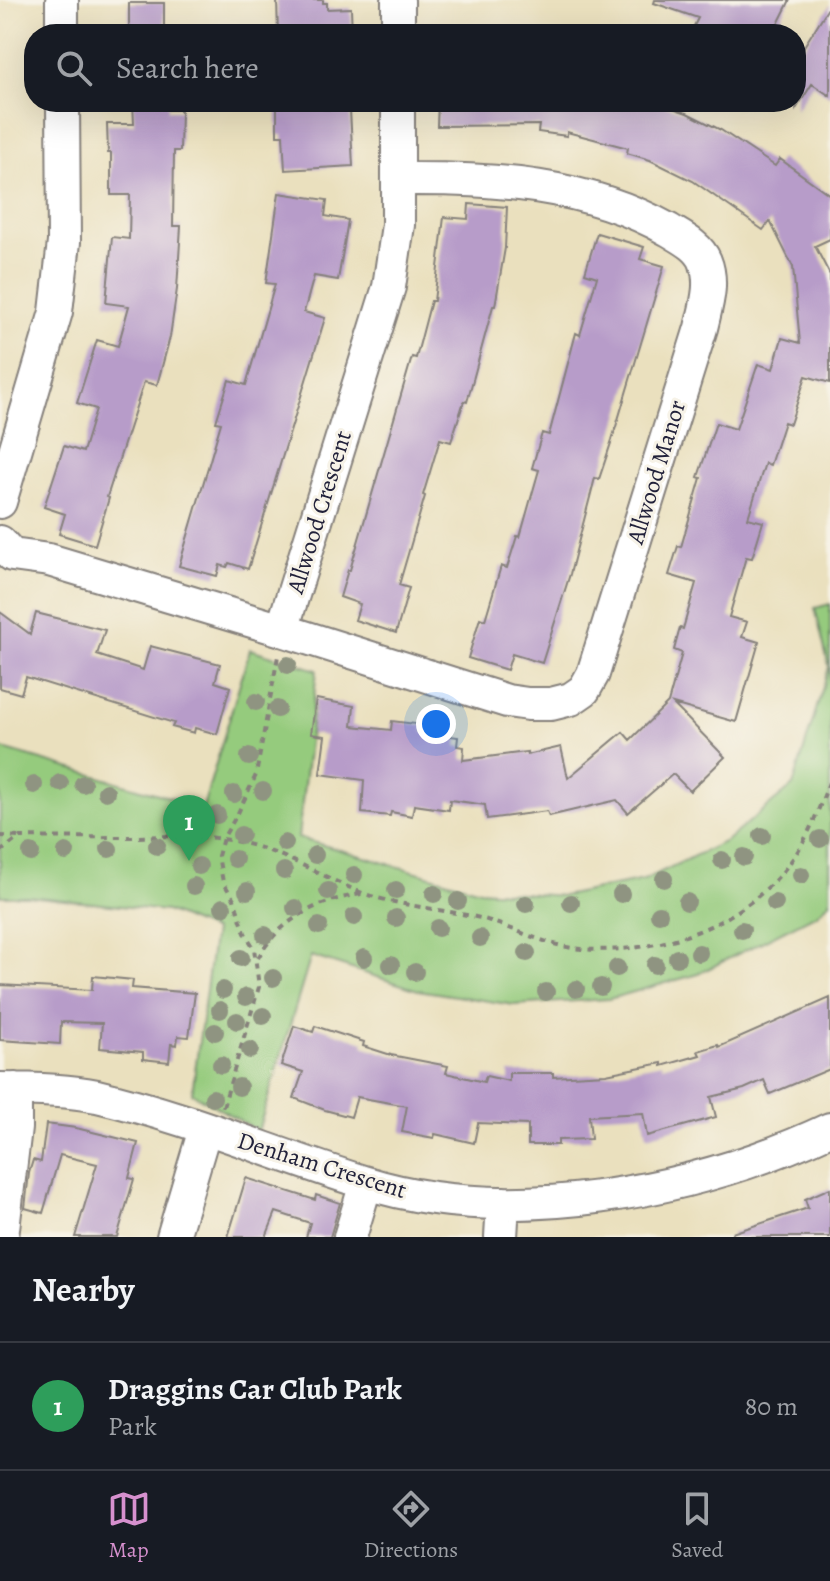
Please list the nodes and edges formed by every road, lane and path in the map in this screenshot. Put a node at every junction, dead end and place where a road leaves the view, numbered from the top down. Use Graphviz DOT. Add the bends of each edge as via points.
graph roads {
  1 [pos="62,0"];
  2 [pos="398,0"];
  3 [pos="62,24"];
  4 [pos="398,24"];
  5 [pos="63,112"];
  6 [pos="398,112"];
  7 [pos="400,179"];
  8 [pos="0,502"];
  9 [pos="0,542"];
  10 [pos="292,634"];
  11 [pos="830,780"];
  12 [pos="0,836"];
  13 [pos="20,837"];
  14 [pos="223,838"];
  15 [pos="0,852"];
  16 [pos="363,893"];
  17 [pos="257,960"];
  18 [pos="8,1089"];
  19 [pos="830,1129"];
  20 [pos="217,1132"];
  21 [pos="366,1183"];
  22 [pos="503,1203"];
  23 [pos="2,1237"];
  24 [pos="173,1237"];
  25 [pos="350,1237"];
  26 [pos="501,1237"];
  1 -- 3 [label="street"];
  2 -- 4 [label="street"];
  5 -- 8 [label="street" via="64,242 56,312"];
  6 -- 7 [label="street, Allwood Crescent"];
  7 -- 10 [label="street, Allwood Crescent" via="389,287"];
  7 -- 10 [label="street, Allwood Manor" via="515,182 567,191 657,223 688,240 704,257 710,274 701,328 584,690 551,704 507,701"];
  9 -- 10 [label="street" via="12,555 49,560"];
  10 -- 14 [label="path" via="294,657 278,652 256,775"];
  11 -- 16 [label="path" via="809,831 768,888 714,925 648,946 580,949 483,919"];
  12 -- 13 [label="path"];
  13 -- 14 [label="path"];
  13 -- 15 [label="path"];
  14 -- 16 [label="path" via="290,859"];
  14 -- 17 [label="path" via="218,856 223,882"];
  16 -- 17 [label="path" via="324,902 297,916 271,938"];
  17 -- 20 [label="path" via="259,987 222,1111 234,1115"];
  18 -- 20 [label="street, Denham Crescent" via="95,1096"];
  18 -- 23 [label="street" via="15,1128"];
  19 -- 22 [label="street, Denham Crescent" via="719,1171 668,1184"];
  20 -- 21 [label="street, Denham Crescent"];
  20 -- 24 [label="street"];
  21 -- 22 [label="street, Denham Crescent" via="451,1201"];
  21 -- 25 [label="street"];
  22 -- 26 [label="street"];
}
